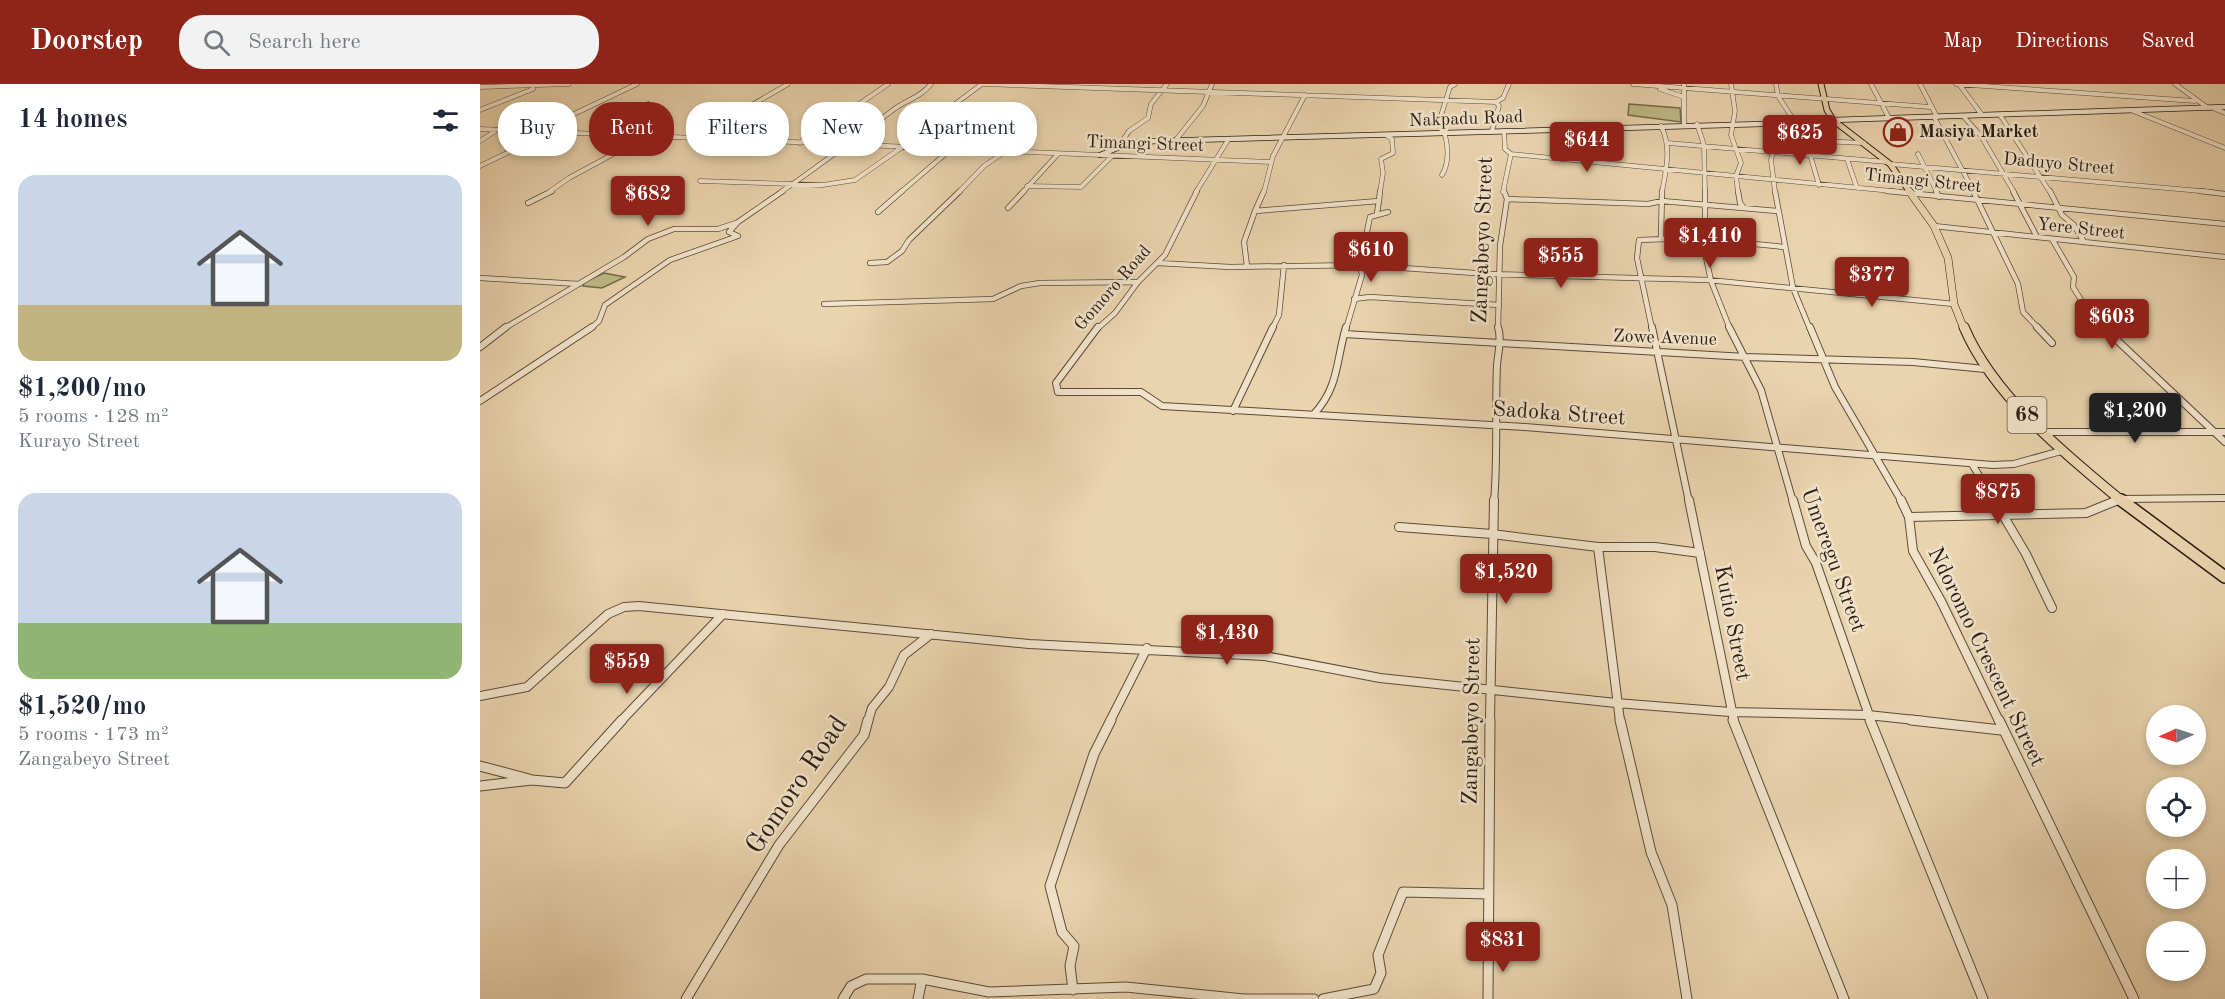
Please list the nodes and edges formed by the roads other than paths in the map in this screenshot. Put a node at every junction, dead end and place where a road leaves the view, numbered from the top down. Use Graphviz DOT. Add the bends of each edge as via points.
graph roads {
  1 [pos="569,84"];
  2 [pos="637,84"];
  3 [pos="788,84"];
  4 [pos="888,84"];
  5 [pos="931,84"];
  6 [pos="983,84"];
  7 [pos="1167,84"];
  8 [pos="1212,84"];
  9 [pos="1455,84"];
  10 [pos="1509,84"];
  11 [pos="1633,84"];
  12 [pos="1638,84"];
  13 [pos="1731,84"];
  14 [pos="1776,84"];
  15 [pos="1821,84"];
  16 [pos="1871,84"];
  17 [pos="1920,84"];
  18 [pos="1958,84"];
  19 [pos="2175,84"];
  20 [pos="542,85"];
  21 [pos="1651,85"];
  22 [pos="1072,86"];
  23 [pos="1684,86"];
  24 [pos="480,89"];
  25 [pos="1163,90"];
  26 [pos="1211,91"];
  27 [pos="1731,92"];
  28 [pos="1305,95"];
  29 [pos="1778,96"];
  30 [pos="1683,97"];
  31 [pos="1447,99"];
  32 [pos="1825,99"];
  33 [pos="2195,101"];
  34 [pos="757,102"];
  35 [pos="958,102"];
  36 [pos="1496,102"];
  37 [pos="1881,104"];
  38 [pos="1930,107"];
  39 [pos="2225,107"];
  40 [pos="2210,108"];
  41 [pos="480,110"];
  42 [pos="2133,111"];
  43 [pos="577,113"];
  44 [pos="2225,113"];
  45 [pos="885,115"];
  46 [pos="1982,115"];
  47 [pos="2000,115"];
  48 [pos="1963,116"];
  49 [pos="1935,117"];
  50 [pos="1889,118"];
  51 [pos="1834,121"];
  52 [pos="1795,122"];
  53 [pos="1766,123"];
  54 [pos="1684,124"];
  55 [pos="1698,124"];
  56 [pos="1732,124"];
  57 [pos="1661,126"];
  58 [pos="480,129"];
  59 [pos="489,130"];
  60 [pos="498,130"];
  61 [pos="1492,131"];
  62 [pos="1504,131"];
  63 [pos="1446,133"];
  64 [pos="577,134"];
  65 [pos="1397,134"];
  66 [pos="587,135"];
  67 [pos="1386,135"];
  68 [pos="1285,138"];
  69 [pos="1392,139"];
  70 [pos="1776,139"];
  71 [pos="1228,140"];
  72 [pos="480,141"];
  73 [pos="1175,141"];
  74 [pos="1806,141"];
  75 [pos="1130,142"];
  76 [pos="789,143"];
  77 [pos="800,143"];
  78 [pos="1668,143"];
  79 [pos="1864,143"];
  80 [pos="1703,146"];
  81 [pos="1738,148"];
  82 [pos="2225,148"];
  83 [pos="897,150"];
  84 [pos="1773,152"];
  85 [pos="1037,153"];
  86 [pos="1917,153"];
  87 [pos="1058,154"];
  88 [pos="1510,154"];
  89 [pos="1100,155"];
  90 [pos="1808,155"];
  91 [pos="500,156"];
  92 [pos="610,156"];
  93 [pos="833,156"];
  94 [pos="941,156"];
  95 [pos="999,156"];
  96 [pos="1112,156"];
  97 [pos="1847,159"];
  98 [pos="1215,160"];
  99 [pos="1270,162"];
  100 [pos="1889,163"];
  101 [pos="480,166"];
  102 [pos="1924,166"];
  103 [pos="1962,169"];
  104 [pos="1667,170"];
  105 [pos="2001,172"];
  106 [pos="1703,174"];
  107 [pos="1442,175"];
  108 [pos="1736,176"];
  109 [pos="2042,176"];
  110 [pos="1776,180"];
  111 [pos="700,181"];
  112 [pos="793,183"];
  113 [pos="1819,185"];
  114 [pos="1027,186"];
  115 [pos="1857,188"];
  116 [pos="1911,192"];
  117 [pos="2225,194"];
  118 [pos="1939,197"];
  119 [pos="1508,199"];
  120 [pos="1976,200"];
  121 [pos="1379,201"];
  122 [pos="1662,201"];
  123 [pos="528,202"];
  124 [pos="1704,205"];
  125 [pos="2019,205"];
  126 [pos="1008,208"];
  127 [pos="1744,208"];
  128 [pos="2060,208"];
  129 [pos="1255,211"];
  130 [pos="1378,211"];
  131 [pos="1777,211"];
  132 [pos="878,212"];
  133 [pos="1387,212"];
  134 [pos="738,222"];
  135 [pos="2225,224"];
  136 [pos="1934,226"];
  137 [pos="1995,233"];
  138 [pos="1661,237"];
  139 [pos="2037,237"];
  140 [pos="1702,238"];
  141 [pos="2052,239"];
  142 [pos="2084,242"];
  143 [pos="1784,247"];
  144 [pos="2225,257"];
  145 [pos="870,263"];
  146 [pos="1158,263"];
  147 [pos="1284,265"];
  148 [pos="1360,265"];
  149 [pos="1247,266"];
  150 [pos="1498,275"];
  151 [pos="480,278"];
  152 [pos="1641,279"];
  153 [pos="1711,281"];
  154 [pos="1138,282"];
  155 [pos="579,284"];
  156 [pos="1792,288"];
  157 [pos="1354,299"];
  158 [pos="824,304"];
  159 [pos="1499,304"];
  160 [pos="1954,304"];
  161 [pos="1344,334"];
  162 [pos="2052,343"];
  163 [pos="1499,344"];
  164 [pos="480,347"];
  165 [pos="1657,353"];
  166 [pos="1743,357"];
  167 [pos="1823,360"];
  168 [pos="1985,369"];
  169 [pos="1058,392"];
  170 [pos="480,401"];
  171 [pos="1233,411"];
  172 [pos="1314,414"];
  173 [pos="1498,426"];
  174 [pos="2044,432"];
  175 [pos="2214,432"];
  176 [pos="2225,432"];
  177 [pos="1675,438"];
  178 [pos="2225,442"];
  179 [pos="1778,447"];
  180 [pos="2061,451"];
  181 [pos="1876,453"];
  182 [pos="1972,464"];
  183 [pos="2225,498"];
  184 [pos="2121,499"];
  185 [pos="2000,513"];
  186 [pos="1909,517"];
  187 [pos="1399,527"];
  188 [pos="1492,534"];
  189 [pos="1598,547"];
  190 [pos="1700,553"];
  191 [pos="2225,577"];
  192 [pos="2052,608"];
  193 [pos="723,614"];
  194 [pos="931,634"];
  195 [pos="1147,648"];
  196 [pos="1493,688"];
  197 [pos="480,696"];
  198 [pos="1616,703"];
  199 [pos="1730,712"];
  200 [pos="1868,715"];
  201 [pos="2001,730"];
  202 [pos="480,766"];
  203 [pos="532,780"];
  204 [pos="480,786"];
  205 [pos="1489,894"];
  206 [pos="922,979"];
  207 [pos="1073,990"];
  208 [pos="686,999"];
  209 [pos="843,999"];
  210 [pos="918,999"];
  211 [pos="1314,999"];
  212 [pos="1323,999"];
  213 [pos="1488,999"];
  214 [pos="1687,999"];
  215 [pos="1844,999"];
  216 [pos="1983,999"];
  217 [pos="2134,999"];
  1 -- 20 [label="street"];
  2 -- 43 [label="street"];
  3 -- 34 [label="street"];
  4 -- 77 [label="street"];
  5 -- 45 [label="street" via="927,91"];
  6 -- 22 [label="street"];
  6 -- 35 [label="street"];
  7 -- 25 [label="street"];
  8 -- 26 [label="street"];
  9 -- 31 [label="street"];
  10 -- 36 [label="street" via="1503,98"];
  11 -- 12 [label="street"];
  12 -- 21 [label="street"];
  13 -- 27 [label="street"];
  14 -- 29 [label="street"];
  15 -- 32 [label="main road"];
  16 -- 37 [label="street"];
  17 -- 38 [label="street"];
  18 -- 33 [label="street"];
  18 -- 46 [label="street"];
  19 -- 33 [label="street"];
  20 -- 24 [label="street"];
  20 -- 41 [label="street"];
  21 -- 23 [label="street"];
  21 -- 30 [label="street"];
  22 -- 25 [label="street"];
  23 -- 27 [label="street"];
  23 -- 30 [label="street"];
  25 -- 26 [label="street"];
  25 -- 75 [label="street" via="1151,104 1148,118 1123,140"];
  26 -- 28 [label="street"];
  26 -- 73 [label="street"];
  27 -- 29 [label="street"];
  27 -- 56 [label="street" via="1735,111"];
  28 -- 31 [label="street"];
  28 -- 68 [label="street" via="1287,126"];
  29 -- 32 [label="street"];
  29 -- 52 [label="street"];
  30 -- 54 [label="street"];
  31 -- 36 [label="street"];
  31 -- 63 [label="street" via="1439,122"];
  32 -- 37 [label="street"];
  32 -- 51 [label="main road"];
  33 -- 40 [label="street"];
  36 -- 61 [label="street" via="1499,106"];
  37 -- 38 [label="street"];
  37 -- 50 [label="street"];
  38 -- 49 [label="street"];
  39 -- 40 [label="street, Nakpadu Road"];
  40 -- 42 [label="street, Nakpadu Road"];
  40 -- 44 [label="street"];
  42 -- 47 [label="street, Nakpadu Road"];
  42 -- 82 [label="street"];
  46 -- 47 [label="street, Nakpadu Road"];
  46 -- 48 [label="street, Nakpadu Road"];
  47 -- 109 [label="street"];
  48 -- 49 [label="street, Nakpadu Road"];
  48 -- 105 [label="street" via="1969,119"];
  49 -- 50 [label="street, Nakpadu Road"];
  49 -- 103 [label="street"];
  50 -- 51 [label="street, Nakpadu Road"];
  51 -- 52 [label="street, Nakpadu Road"];
  51 -- 79 [label="main road, 68"];
  52 -- 53 [label="street, Nakpadu Road"];
  53 -- 56 [label="street, Nakpadu Road"];
  53 -- 70 [label="street"];
  54 -- 55 [label="street, Nakpadu Road"];
  54 -- 57 [label="street, Nakpadu Road"];
  55 -- 56 [label="street, Nakpadu Road"];
  55 -- 80 [label="street, Umeregu Street"];
  56 -- 81 [label="street" via="1731,135"];
  57 -- 62 [label="street, Nakpadu Road"];
  57 -- 78 [label="street"];
  58 -- 59 [label="street, Timangi Street"];
  59 -- 60 [label="street, Timangi Street"];
  59 -- 72 [label="street" via="494,132"];
  61 -- 62 [label="street, Nakpadu Road"];
  61 -- 63 [label="street, Nakpadu Road"];
  62 -- 88 [label="street, Zangabeyo Street" via="1505,150"];
  63 -- 65 [label="street, Nakpadu Road"];
  63 -- 107 [label="street" via="1447,167"];
  64 -- 66 [label="street, Timangi Street"];
  65 -- 67 [label="street, Nakpadu Road"];
  65 -- 69 [label="street"];
  67 -- 68 [label="street, Nakpadu Road"];
  67 -- 69 [label="street"];
  68 -- 71 [label="street, Nakpadu Road"];
  68 -- 99 [label="street"];
  69 -- 121 [label="street" via="1393,153 1381,159"];
  70 -- 74 [label="street"];
  70 -- 84 [label="street, Ndoromo Crescent Street"];
  71 -- 73 [label="street, Nakpadu Road"];
  71 -- 98 [label="street, Gomoro Road"];
  73 -- 75 [label="street, Nakpadu Road"];
  74 -- 79 [label="street"];
  74 -- 90 [label="street"];
  75 -- 89 [label="street, Nakpadu Road"];
  76 -- 77 [label="street, Timangi Street"];
  78 -- 80 [label="street, Daduyo Street"];
  78 -- 104 [label="street"];
  79 -- 100 [label="main road, 68"];
  80 -- 81 [label="street, Daduyo Street"];
  80 -- 106 [label="street, Umeregu Street"];
  81 -- 84 [label="street, Daduyo Street"];
  81 -- 108 [label="street" via="1741,163"];
  83 -- 112 [label="street" via="855,180 823,185"];
  84 -- 90 [label="street, Daduyo Street"];
  84 -- 110 [label="street, Ndoromo Crescent Street"];
  85 -- 87 [label="street, Timangi Street"];
  86 -- 102 [label="street"];
  87 -- 89 [label="street, Timangi Street"];
  87 -- 114 [label="street"];
  88 -- 104 [label="street, Timangi Street"];
  88 -- 119 [label="street, Zangabeyo Street" via="1503,194"];
  89 -- 96 [label="street, Timangi Street"];
  90 -- 97 [label="street, Daduyo Street"];
  90 -- 113 [label="street"];
  91 -- 101 [label="street"];
  92 -- 123 [label="street"];
  93 -- 112 [label="street"];
  94 -- 132 [label="street"];
  95 -- 145 [label="street" via="984,165 902,251 887,262"];
  96 -- 98 [label="street, Timangi Street"];
  96 -- 114 [label="street" via="1081,187"];
  97 -- 100 [label="street, Daduyo Street"];
  97 -- 115 [label="street"];
  98 -- 99 [label="street, Timangi Street"];
  98 -- 146 [label="street, Gomoro Road"];
  99 -- 129 [label="street" via="1261,205"];
  100 -- 102 [label="street, Daduyo Street"];
  100 -- 116 [label="main road, 68"];
  102 -- 103 [label="street, Daduyo Street"];
  102 -- 118 [label="street"];
  103 -- 105 [label="street, Daduyo Street"];
  103 -- 120 [label="street"];
  104 -- 106 [label="street, Timangi Street"];
  104 -- 122 [label="street"];
  105 -- 109 [label="street, Daduyo Street"];
  105 -- 125 [label="street"];
  106 -- 108 [label="street, Timangi Street"];
  106 -- 124 [label="street, Umeregu Street"];
  108 -- 110 [label="street, Timangi Street"];
  108 -- 127 [label="street"];
  109 -- 117 [label="street, Daduyo Street"];
  109 -- 128 [label="street"];
  110 -- 113 [label="street, Timangi Street"];
  110 -- 131 [label="street, Ndoromo Crescent Street"];
  111 -- 112 [label="street"];
  112 -- 134 [label="street"];
  113 -- 115 [label="street, Timangi Street"];
  114 -- 126 [label="street"];
  115 -- 116 [label="street, Timangi Street"];
  116 -- 118 [label="street, Timangi Street"];
  116 -- 136 [label="main road, 68"];
  118 -- 120 [label="street, Timangi Street"];
  119 -- 122 [label="street" via="1648,204"];
  119 -- 150 [label="street, Zangabeyo Street" via="1500,232"];
  120 -- 125 [label="street, Timangi Street"];
  120 -- 137 [label="street"];
  121 -- 129 [label="street"];
  121 -- 130 [label="street"];
  122 -- 124 [label="street"];
  122 -- 138 [label="street"];
  124 -- 127 [label="street"];
  124 -- 140 [label="street, Umeregu Street"];
  125 -- 128 [label="street, Timangi Street"];
  125 -- 139 [label="street"];
  127 -- 131 [label="street"];
  128 -- 135 [label="street, Timangi Street"];
  128 -- 142 [label="street"];
  129 -- 149 [label="street" via="1244,242"];
  130 -- 133 [label="street"];
  130 -- 148 [label="street" via="1370,217"];
  131 -- 143 [label="street, Ndoromo Crescent Street"];
  134 -- 155 [label="street" via="718,229 665,231"];
  134 -- 170 [label="street" via="729,232 738,236 670,260 604,305 599,321 590,329"];
  136 -- 137 [label="street, Yere Street"];
  136 -- 160 [label="main road, 68" via="1950,266"];
  137 -- 139 [label="street, Yere Street"];
  137 -- 162 [label="street" via="2018,284 2023,312"];
  138 -- 140 [label="street"];
  138 -- 152 [label="street, Kutio Street" via="1639,240"];
  139 -- 141 [label="street, Yere Street"];
  140 -- 143 [label="street"];
  140 -- 153 [label="street, Umeregu Street"];
  141 -- 142 [label="street, Yere Street"];
  141 -- 175 [label="street" via="2091,316"];
  142 -- 144 [label="street, Yere Street"];
  143 -- 156 [label="street, Ndoromo Crescent Street"];
  146 -- 149 [label="street"];
  146 -- 154 [label="street, Gomoro Road"];
  147 -- 148 [label="street"];
  147 -- 149 [label="street"];
  147 -- 171 [label="street" via="1280,315"];
  148 -- 150 [label="street"];
  148 -- 157 [label="street" via="1362,275"];
  150 -- 152 [label="street"];
  150 -- 159 [label="street, Zangabeyo Street"];
  151 -- 155 [label="street"];
  152 -- 153 [label="street"];
  152 -- 165 [label="street, Kutio Street"];
  153 -- 156 [label="street"];
  153 -- 166 [label="street, Umeregu Street"];
  154 -- 158 [label="street" via="1026,285 1014,288 1005,298 993,300"];
  154 -- 169 [label="street, Gomoro Road" via="1056,383"];
  155 -- 164 [label="street"];
  156 -- 160 [label="street"];
  156 -- 167 [label="street, Ndoromo Crescent Street"];
  157 -- 159 [label="street"];
  157 -- 161 [label="street"];
  159 -- 163 [label="street, Zangabeyo Street"];
  160 -- 168 [label="main road, 68"];
  161 -- 163 [label="street, Zowe Avenue"];
  161 -- 172 [label="street" via="1333,388"];
  163 -- 165 [label="street, Zowe Avenue"];
  163 -- 173 [label="street, Zangabeyo Street"];
  165 -- 166 [label="street, Zowe Avenue"];
  165 -- 177 [label="street, Kutio Street"];
  166 -- 167 [label="street, Zowe Avenue"];
  166 -- 179 [label="street, Umeregu Street" via="1761,390"];
  167 -- 168 [label="street, Zowe Avenue"];
  167 -- 181 [label="street, Ndoromo Crescent Street"];
  168 -- 174 [label="main road, 68"];
  169 -- 171 [label="street, Sadoka Street" via="1142,392 1162,406"];
  171 -- 172 [label="street, Sadoka Street"];
  172 -- 173 [label="street, Sadoka Street"];
  173 -- 177 [label="street, Sadoka Street"];
  173 -- 188 [label="street, Zangabeyo Street"];
  174 -- 175 [label="street"];
  174 -- 180 [label="main road, 68"];
  175 -- 176 [label="street"];
  175 -- 178 [label="street"];
  177 -- 179 [label="street, Sadoka Street"];
  177 -- 190 [label="street, Kutio Street"];
  179 -- 181 [label="street, Sadoka Street"];
  179 -- 200 [label="street, Umeregu Street" via="1806,546 1816,563"];
  180 -- 182 [label="street, Sadoka Street" via="2014,464"];
  180 -- 184 [label="main road, 68"];
  181 -- 182 [label="street, Sadoka Street"];
  181 -- 186 [label="street, Ndoromo Crescent Street"];
  182 -- 185 [label="street"];
  183 -- 184 [label="street"];
  184 -- 185 [label="street" via="2086,513"];
  184 -- 191 [label="main road, 68"];
  185 -- 186 [label="street"];
  185 -- 192 [label="street" via="2026,554"];
  186 -- 201 [label="street, Ndoromo Crescent Street" via="1913,551 1941,601"];
  187 -- 188 [label="street"];
  188 -- 189 [label="street"];
  188 -- 196 [label="street, Zangabeyo Street"];
  189 -- 190 [label="street" via="1655,547"];
  189 -- 198 [label="street"];
  190 -- 199 [label="street, Kutio Street"];
  193 -- 194 [label="street"];
  193 -- 197 [label="street" via="624,607 608,614 527,687"];
  193 -- 203 [label="street" via="565,783"];
  194 -- 195 [label="street" via="1029,644"];
  194 -- 208 [label="street, Gomoro Road" via="904,655 889,687 872,708 864,735 779,845"];
  195 -- 196 [label="street" via="1265,656 1380,678"];
  195 -- 207 [label="street" via="1094,754 1050,886 1062,932 1074,946 1070,966"];
  196 -- 198 [label="street"];
  196 -- 205 [label="street, Zangabeyo Street"];
  198 -- 199 [label="street"];
  198 -- 214 [label="street" via="1651,852 1674,909"];
  199 -- 200 [label="street"];
  199 -- 215 [label="street, Kutio Street"];
  200 -- 201 [label="street"];
  200 -- 216 [label="street, Umeregu Street"];
  201 -- 217 [label="street, Ndoromo Crescent Street"];
  202 -- 203 [label="street"];
  203 -- 204 [label="street"];
  205 -- 212 [label="street" via="1403,892 1378,955 1381,973 1374,989"];
  205 -- 213 [label="street, Zangabeyo Street"];
  206 -- 207 [label="street" via="989,992"];
  206 -- 209 [label="street" via="866,979 851,986"];
  206 -- 210 [label="street"];
  207 -- 211 [label="street" via="1126,987 1244,999"];
}
